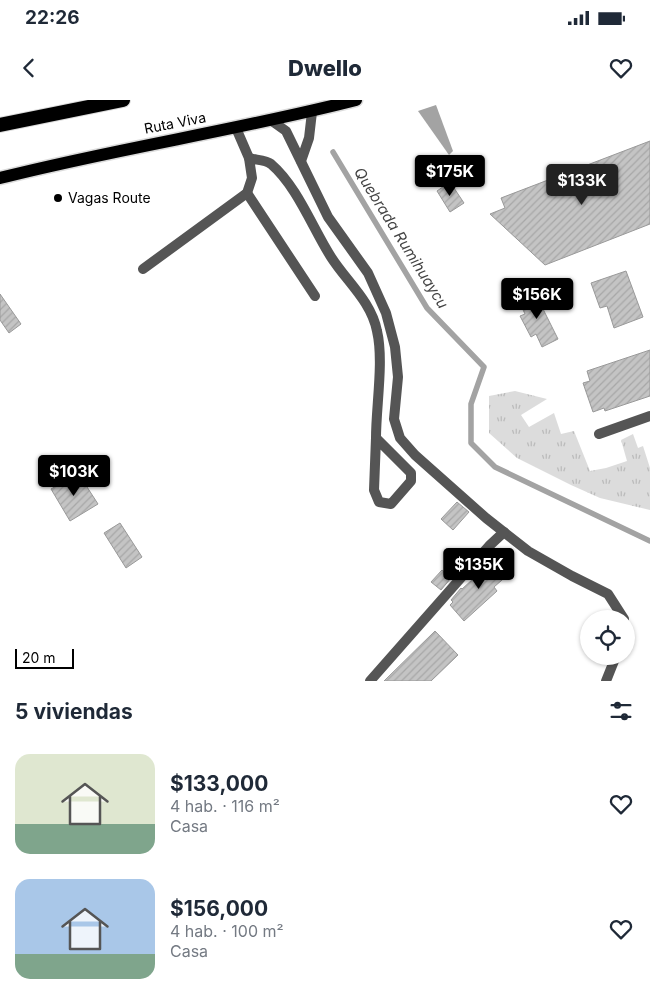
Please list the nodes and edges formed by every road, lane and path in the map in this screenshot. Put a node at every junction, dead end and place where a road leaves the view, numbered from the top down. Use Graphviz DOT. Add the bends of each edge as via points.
graph roads {
  1 [pos="123,100"];
  2 [pos="356,100"];
  3 [pos="312,112"];
  4 [pos="272,120"];
  5 [pos="0,125"];
  6 [pos="236,128"];
  7 [pos="249,158"];
  8 [pos="301,161"];
  9 [pos="0,178"];
  10 [pos="247,193"];
  11 [pos="144,269"];
  12 [pos="315,296"];
  13 [pos="650,416"];
  14 [pos="599,434"];
  15 [pos="376,438"];
  16 [pos="504,532"];
  17 [pos="618,610"];
  18 [pos="612,665"];
  19 [pos="370,681"];
  20 [pos="606,681"];
  1 -- 5 [label="highway"];
  2 -- 3 [label="main road, Ruta Viva"];
  3 -- 4 [label="main road, Ruta Viva"];
  3 -- 8 [label="street" via="309,138"];
  4 -- 6 [label="main road, Ruta Viva"];
  4 -- 8 [label="street" via="286,131"];
  6 -- 7 [label="street"];
  6 -- 9 [label="main road, Ruta Viva"];
  7 -- 10 [label="street" via="252,178"];
  7 -- 15 [label="street" via="270,163 292,188 332,258 365,300 377,331"];
  8 -- 16 [label="street" via="328,218 368,274 386,313 395,347 398,377 394,418 400,438 415,455"];
  10 -- 11 [label="street"];
  10 -- 12 [label="street"];
  13 -- 14 [label="street"];
  15 -- 15 [label="street" via="411,472 411,481 391,504 379,502 374,490"];
  16 -- 17 [label="street" via="528,551 608,594"];
  16 -- 19 [label="street"];
  18 -- 20 [label="street"];
}
